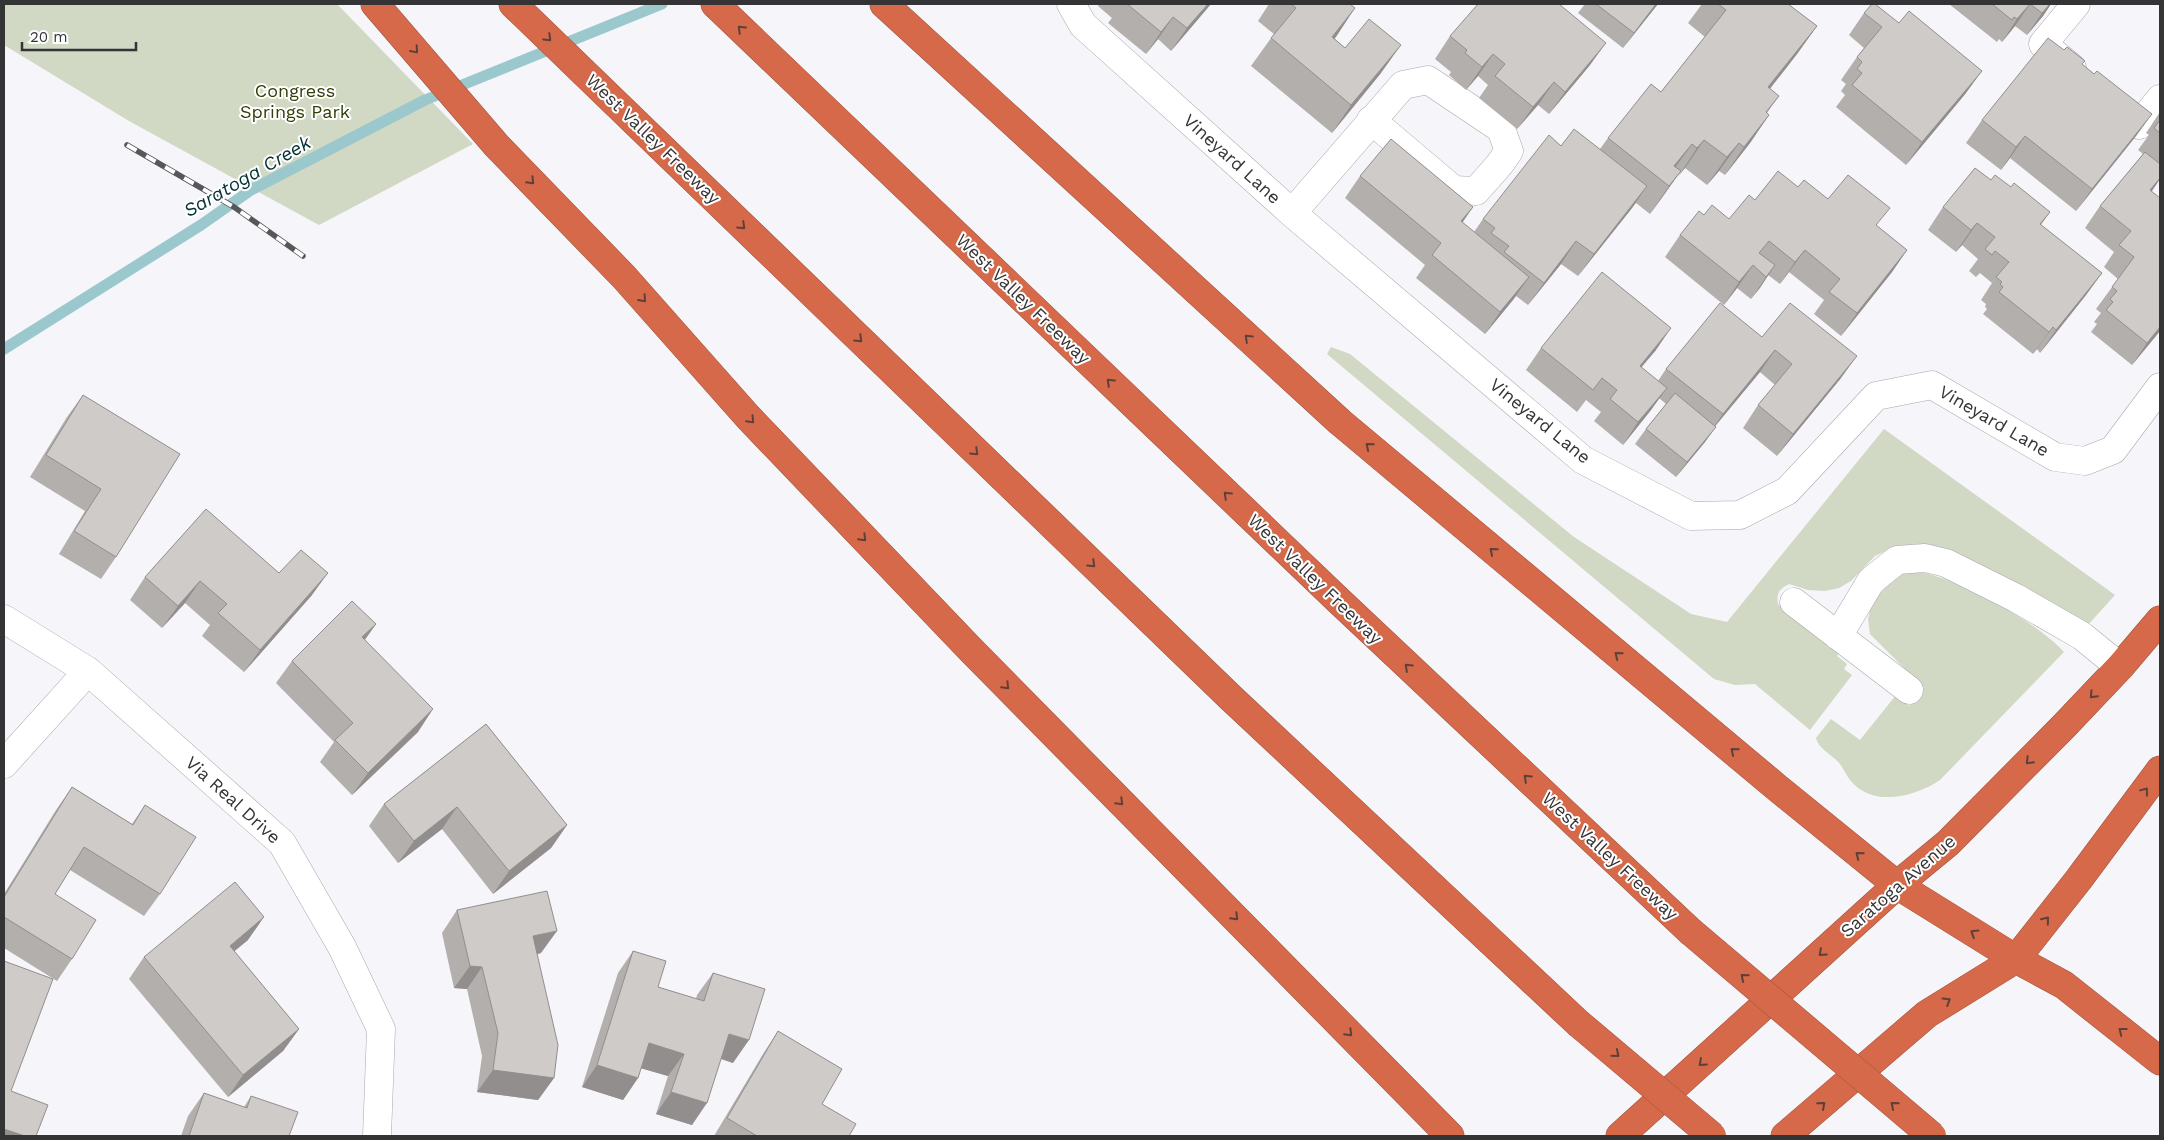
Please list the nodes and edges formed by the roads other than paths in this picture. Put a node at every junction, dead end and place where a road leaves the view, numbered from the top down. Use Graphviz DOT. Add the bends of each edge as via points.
graph roads {
  1 [pos="513,4"];
  2 [pos="715,4"];
  3 [pos="1071,4"];
  4 [pos="2076,4"];
  5 [pos="379,8"];
  6 [pos="889,8"];
  7 [pos="2160,99"];
  8 [pos="1371,120"];
  9 [pos="1292,213"];
  10 [pos="2160,387"];
  11 [pos="1794,602"];
  12 [pos="4,619"];
  13 [pos="2160,620"];
  14 [pos="1838,636"];
  15 [pos="2120,667"];
  16 [pos="88,671"];
  17 [pos="1910,690"];
  18 [pos="4,764"];
  19 [pos="2160,770"];
  20 [pos="1897,885"];
  21 [pos="2016,958"];
  22 [pos="2160,1061"];
  23 [pos="377,1136"];
  24 [pos="1450,1136"];
  25 [pos="1620,1136"];
  26 [pos="1712,1136"];
  27 [pos="1785,1136"];
  28 [pos="1932,1136"];
  1 -- 26 [label="highway, West Valley Freeway, one-way, bridge" via="1230,698 1578,1023"];
  28 -- 2 [label="highway, West Valley Freeway, one-way, bridge" via="1690,931 1330,594"];
  3 -- 9 [label="street, Vineyard Lane" via="1083,25"];
  4 -- 7 [label="street" via="2042,44 2139,125"];
  5 -- 24 [label="highway, one-way" via="497,146 624,277 748,417 958,637"];
  20 -- 6 [label="highway, one-way" via="1340,422"];
  8 -- 8 [label="street" via="1403,85 1428,80 1501,129 1509,151 1476,191 1454,190"];
  8 -- 9 [label="street"];
  9 -- 10 [label="street, Vineyard Lane" via="1584,460 1691,516 1740,515 1787,491 1876,396 1932,385 2055,457 2085,461 2112,450"];
  11 -- 14 [label="street"];
  12 -- 16 [label="street, Via Real Drive"];
  13 -- 15 [label="highway, Saratoga Avenue"];
  14 -- 15 [label="street" via="1871,581 1897,560 1925,558 1946,562 2016,598 2082,636"];
  14 -- 17 [label="street"];
  15 -- 20 [label="highway, Saratoga Avenue, one-way" via="1948,843"];
  16 -- 18 [label="street"];
  16 -- 23 [label="street, Via Real Drive" via="282,843 342,947 381,1029"];
  21 -- 19 [label="highway, one-way"];
  21 -- 20 [label="highway, one-way"];
  20 -- 25 [label="highway, Saratoga Avenue, one-way"];
  22 -- 21 [label="highway, one-way" via="2064,985"];
  27 -- 21 [label="highway, one-way" via="1927,1014"];
}
